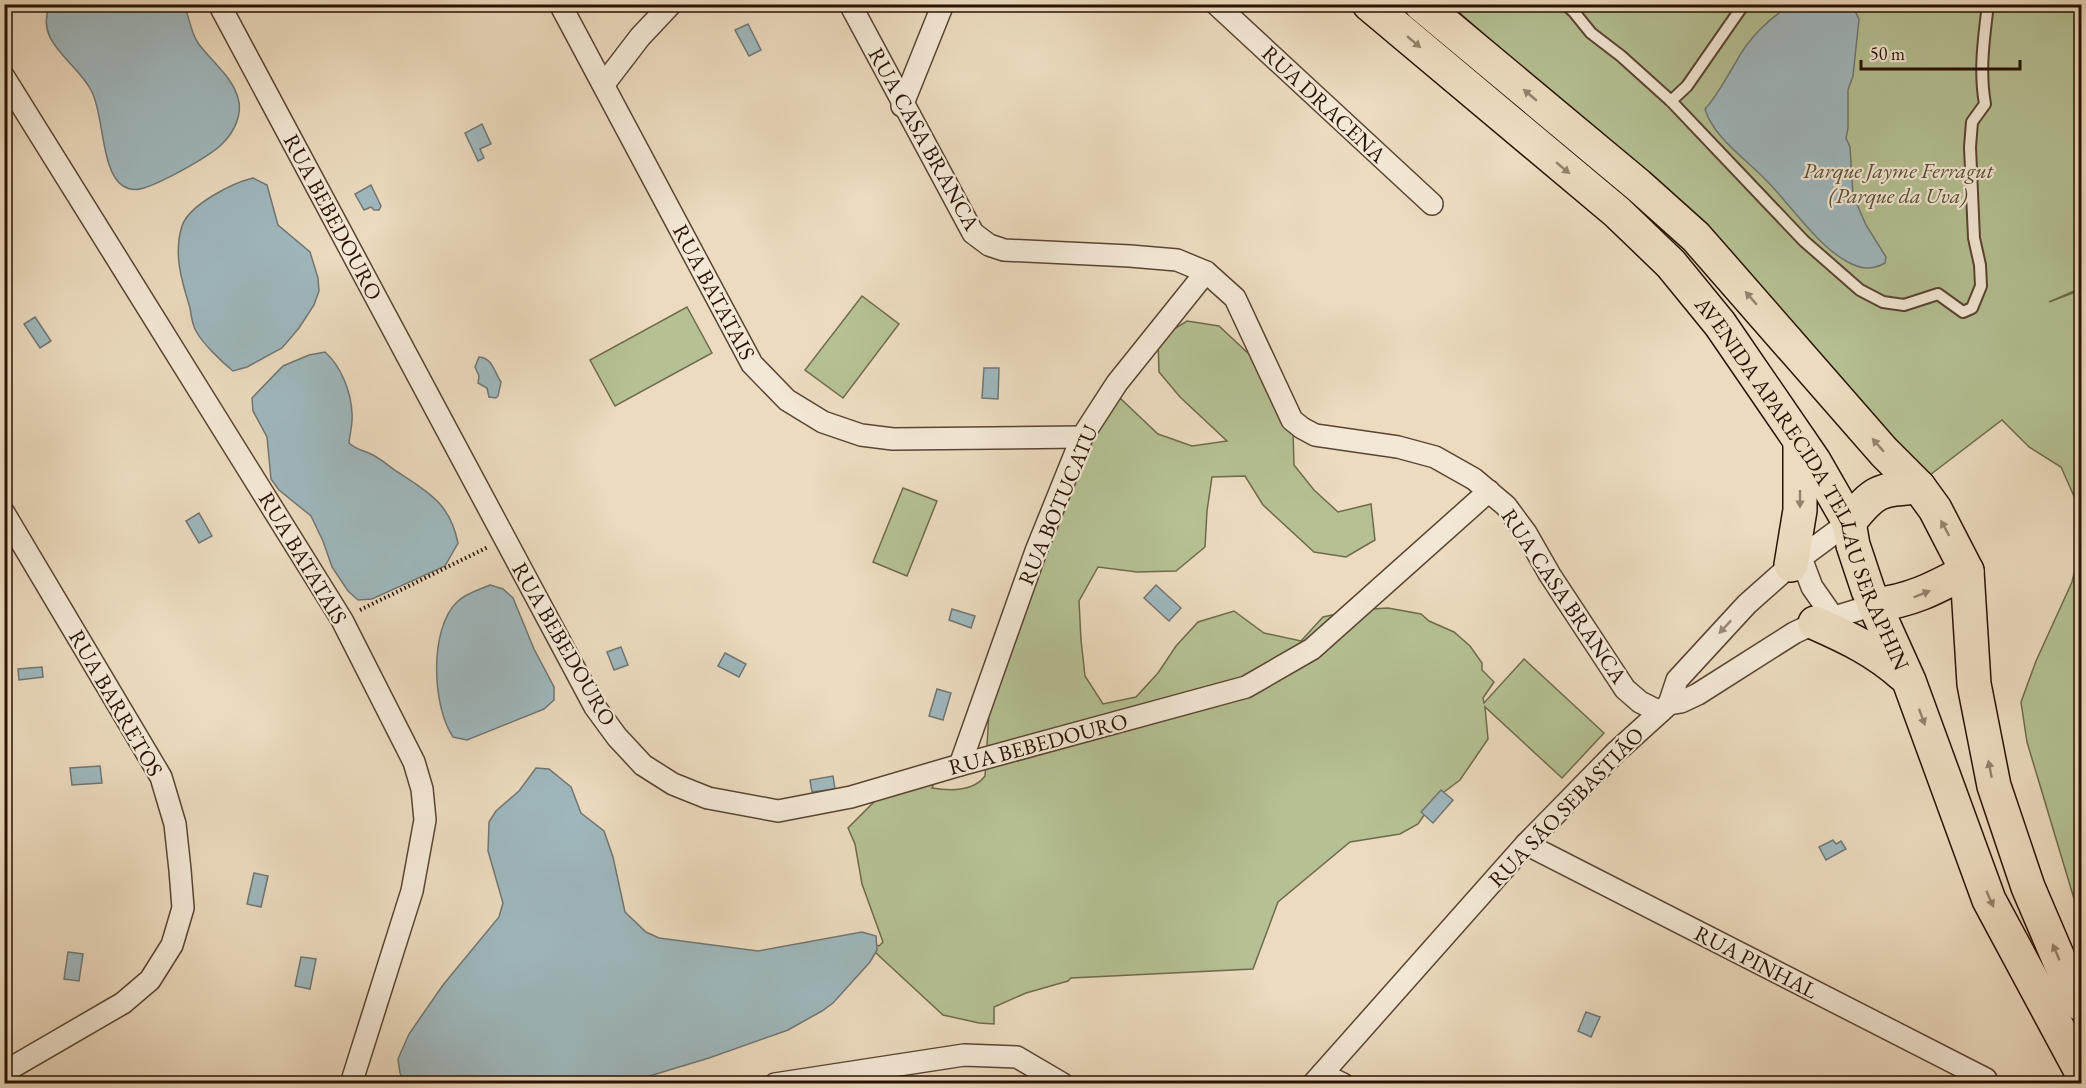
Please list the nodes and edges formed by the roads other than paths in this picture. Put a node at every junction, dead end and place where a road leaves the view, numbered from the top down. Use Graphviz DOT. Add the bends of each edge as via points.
graph roads {
  1 [pos="219,4"];
  2 [pos="560,4"];
  3 [pos="671,4"];
  4 [pos="849,4"];
  5 [pos="943,4"];
  6 [pos="1216,4"];
  7 [pos="1369,4"];
  8 [pos="1421,4"];
  9 [pos="1565,4"];
  10 [pos="1744,4"];
  11 [pos="1988,4"];
  12 [pos="4,76"];
  13 [pos="604,84"];
  14 [pos="1671,101"];
  15 [pos="902,106"];
  16 [pos="1432,204"];
  17 [pos="1206,272"];
  18 [pos="1082,437"];
  19 [pos="1800,441"];
  20 [pos="1919,487"];
  21 [pos="1489,491"];
  22 [pos="4,513"];
  23 [pos="1849,522"];
  24 [pos="1796,562"];
  25 [pos="1967,571"];
  26 [pos="1874,605"];
  27 [pos="1824,620"];
  28 [pos="1909,681"];
  29 [pos="1664,708"];
  30 [pos="960,765"];
  31 [pos="1526,844"];
  32 [pos="2082,1005"];
  33 [pos="4,1072"];
  34 [pos="2082,1072"];
  35 [pos="1318,1078"];
  36 [pos="1986,1079"];
  37 [pos="351,1083"];
  38 [pos="775,1083"];
  39 [pos="1063,1083"];
  40 [pos="1343,1083"];
  1 -- 30 [label="street, RUA BEBEDOURO" via="595,707 643,765 673,784 708,798 778,811 851,797"];
  2 -- 13 [label="street, RUA BATATAIS"];
  3 -- 13 [label="street"];
  4 -- 15 [label="street, RUA CASA BRANCA"];
  5 -- 15 [label="street"];
  6 -- 16 [label="street, RUA DRACENA"];
  7 -- 19 [label="main road, AVENIDA APARECIDA TELLAU SERAPHIN, one-way" via="1617,212 1671,264 1720,324"];
  20 -- 8 [label="main road, AVENIDA APARECIDA TELLAU SERAPHIN, one-way" via="1696,237"];
  9 -- 14 [label="lane" via="1592,33"];
  10 -- 14 [label="lane" via="1687,86"];
  11 -- 14 [label="lane" via="1981,64 1984,104 1972,122 1970,147 1974,238 1981,286 1972,308 1963,312 1938,294 1904,305 1883,302 1860,290 1804,241"];
  12 -- 37 [label="street, RUA BATATAIS" via="342,620 414,762 425,820 412,891"];
  13 -- 18 [label="street, RUA BATATAIS" via="752,364 787,400 823,422 861,435 893,439"];
  15 -- 17 [label="street, RUA CASA BRANCA" via="973,233 989,245 1004,250 1177,260"];
  17 -- 18 [label="street, RUA BOTUCATU" via="1117,383"];
  17 -- 21 [label="street, RUA CASA BRANCA" via="1235,298 1292,420 1302,428 1315,435 1398,447 1435,457 1474,478"];
  18 -- 30 [label="street, RUA BOTUCATU" via="1036,551"];
  19 -- 23 [label="main road, AVENIDA APARECIDA TELLAU SERAPHIN"];
  19 -- 24 [label="main road, one-way"];
  20 -- 23 [label="main road" via="1886,490 1870,497"];
  25 -- 20 [label="main road, AVENIDA APARECIDA TELLAU SERAPHIN, one-way"];
  21 -- 29 [label="street, RUA CASA BRANCA" via="1526,532 1625,689 1640,702"];
  21 -- 30 [label="street, RUA BEBEDOURO" via="1312,649 1246,687"];
  22 -- 33 [label="street, RUA BARRETOS" via="161,777 175,824 183,908 172,945 150,980 123,1003"];
  23 -- 24 [label="street"];
  23 -- 26 [label="main road, AVENIDA APARECIDA TELLAU SERAPHIN"];
  24 -- 27 [label="street" via="1812,587"];
  24 -- 29 [label="street, one-way" via="1747,604 1677,680"];
  26 -- 25 [label="main road, one-way" via="1907,600"];
  32 -- 25 [label="main road, AVENIDA APARECIDA TELLAU SERAPHIN, one-way" via="2028,887 1994,786 1974,684"];
  26 -- 27 [label="street, RUA SÃO SEBASTIÃO"];
  26 -- 28 [label="main road, AVENIDA APARECIDA TELLAU SERAPHIN"];
  27 -- 28 [label="main road" via="1885,659"];
  27 -- 29 [label="street, RUA SÃO SEBASTIÃO" via="1780,641 1698,694"];
  28 -- 34 [label="main road, AVENIDA APARECIDA TELLAU SERAPHIN, one-way" via="1989,900"];
  29 -- 31 [label="street, RUA SÃO SEBASTIÃO"];
  31 -- 35 [label="street, RUA SÃO SEBASTIÃO"];
  31 -- 36 [label="street, RUA PINHAL"];
  35 -- 40 [label="street"];
  38 -- 39 [label="street" via="963,1055 1017,1057"];
}
